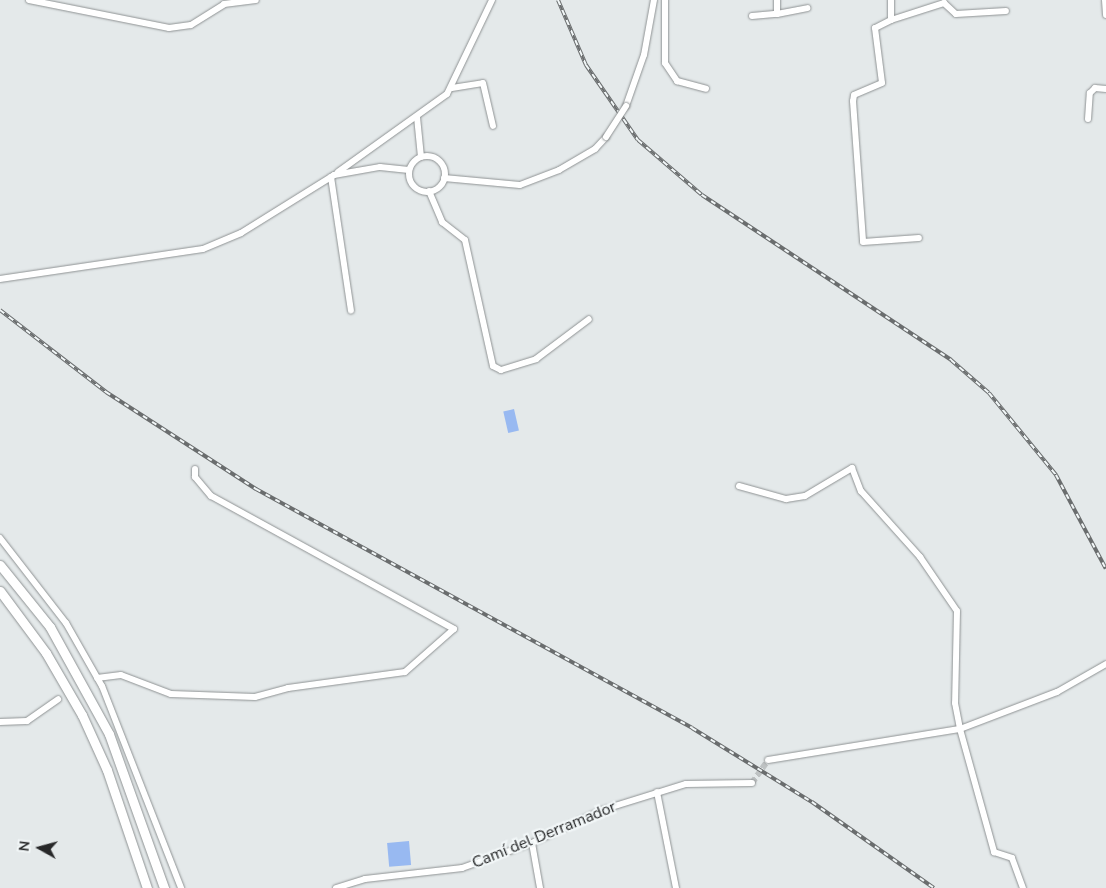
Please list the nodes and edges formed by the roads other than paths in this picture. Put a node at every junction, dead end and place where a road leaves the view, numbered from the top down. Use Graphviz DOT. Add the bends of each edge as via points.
graph roads {
  1 [pos="29,0"];
  2 [pos="256,0"];
  3 [pos="492,0"];
  4 [pos="650,0"];
  5 [pos="654,0"];
  6 [pos="665,0"];
  7 [pos="777,0"];
  8 [pos="891,0"];
  9 [pos="1105,0"];
  10 [pos="807,8"];
  11 [pos="1006,11"];
  12 [pos="777,14"];
  13 [pos="752,16"];
  14 [pos="1106,16"];
  15 [pos="891,20"];
  16 [pos="650,23"];
  17 [pos="452,88"];
  18 [pos="1106,89"];
  19 [pos="706,90"];
  20 [pos="416,117"];
  21 [pos="1088,119"];
  22 [pos="492,126"];
  23 [pos="421,157"];
  24 [pos="409,170"];
  25 [pos="333,176"];
  26 [pos="444,178"];
  27 [pos="429,191"];
  28 [pos="919,238"];
  29 [pos="4,278"];
  30 [pos="0,283"];
  31 [pos="351,311"];
  32 [pos="589,319"];
  33 [pos="195,469"];
  34 [pos="739,486"];
  35 [pos="0,538"];
  36 [pos="0,560"];
  37 [pos="3,568"];
  38 [pos="0,591"];
  39 [pos="1106,664"];
  40 [pos="97,678"];
  41 [pos="58,699"];
  42 [pos="0,722"];
  43 [pos="960,729"];
  44 [pos="768,760"];
  45 [pos="752,783"];
  46 [pos="657,792"];
  47 [pos="532,843"];
  48 [pos="147,888"];
  49 [pos="164,888"];
  50 [pos="181,888"];
  51 [pos="336,888"];
  52 [pos="540,888"];
  53 [pos="676,888"];
  54 [pos="1023,888"];
  1 -- 2 [label="street" via="168,28 191,25 224,4"];
  3 -- 17 [label="street"];
  4 -- 16 [label="street"];
  5 -- 16 [label="street"];
  6 -- 19 [label="street" via="665,63 677,81"];
  7 -- 12 [label="street"];
  8 -- 15 [label="street"];
  9 -- 14 [label="street"];
  10 -- 12 [label="street"];
  11 -- 15 [label="street" via="956,14 944,3"];
  12 -- 13 [label="street"];
  15 -- 28 [label="street" via="875,28 882,83 854,95 853,101 863,242"];
  16 -- 26 [label="street, bridge" via="626,106 596,149 559,170 520,185"];
  17 -- 20 [label="street"];
  17 -- 22 [label="street" via="483,83"];
  18 -- 21 [label="street" via="1095,88 1090,93"];
  20 -- 23 [label="street"];
  20 -- 25 [label="street"];
  23 -- 24 [label="street"];
  23 -- 26 [label="street" via="437,159"];
  24 -- 25 [label="street" via="380,167"];
  24 -- 27 [label="street" via="414,187"];
  25 -- 29 [label="street" via="241,233 203,249"];
  25 -- 31 [label="street"];
  26 -- 27 [label="street"];
  27 -- 32 [label="street" via="442,222 465,240 493,366 501,370 536,359"];
  29 -- 30 [label="street"];
  33 -- 40 [label="street" via="195,477 211,496 454,629 405,672 288,688 255,697 171,694 121,674"];
  34 -- 43 [label="street" via="786,499 805,496 852,468 861,491 920,557 957,611"];
  35 -- 40 [label="street" via="66,623"];
  36 -- 37 [label="highway"];
  37 -- 49 [label="highway" via="50,627 109,734"];
  38 -- 48 [label="highway" via="46,653 82,715 107,770"];
  39 -- 43 [label="street" via="1057,692"];
  40 -- 50 [label="street" via="122,728"];
  41 -- 42 [label="street" via="27,721"];
  43 -- 44 [label="street"];
  43 -- 54 [label="street" via="994,852 1012,858"];
  45 -- 46 [label="street, Camí del Derramador" via="686,784"];
  46 -- 47 [label="street, Camí del Derramador" via="574,821"];
  46 -- 53 [label="street"];
  47 -- 51 [label="street, Camí del Derramador" via="435,874 386,876"];
  47 -- 52 [label="street"];
}
